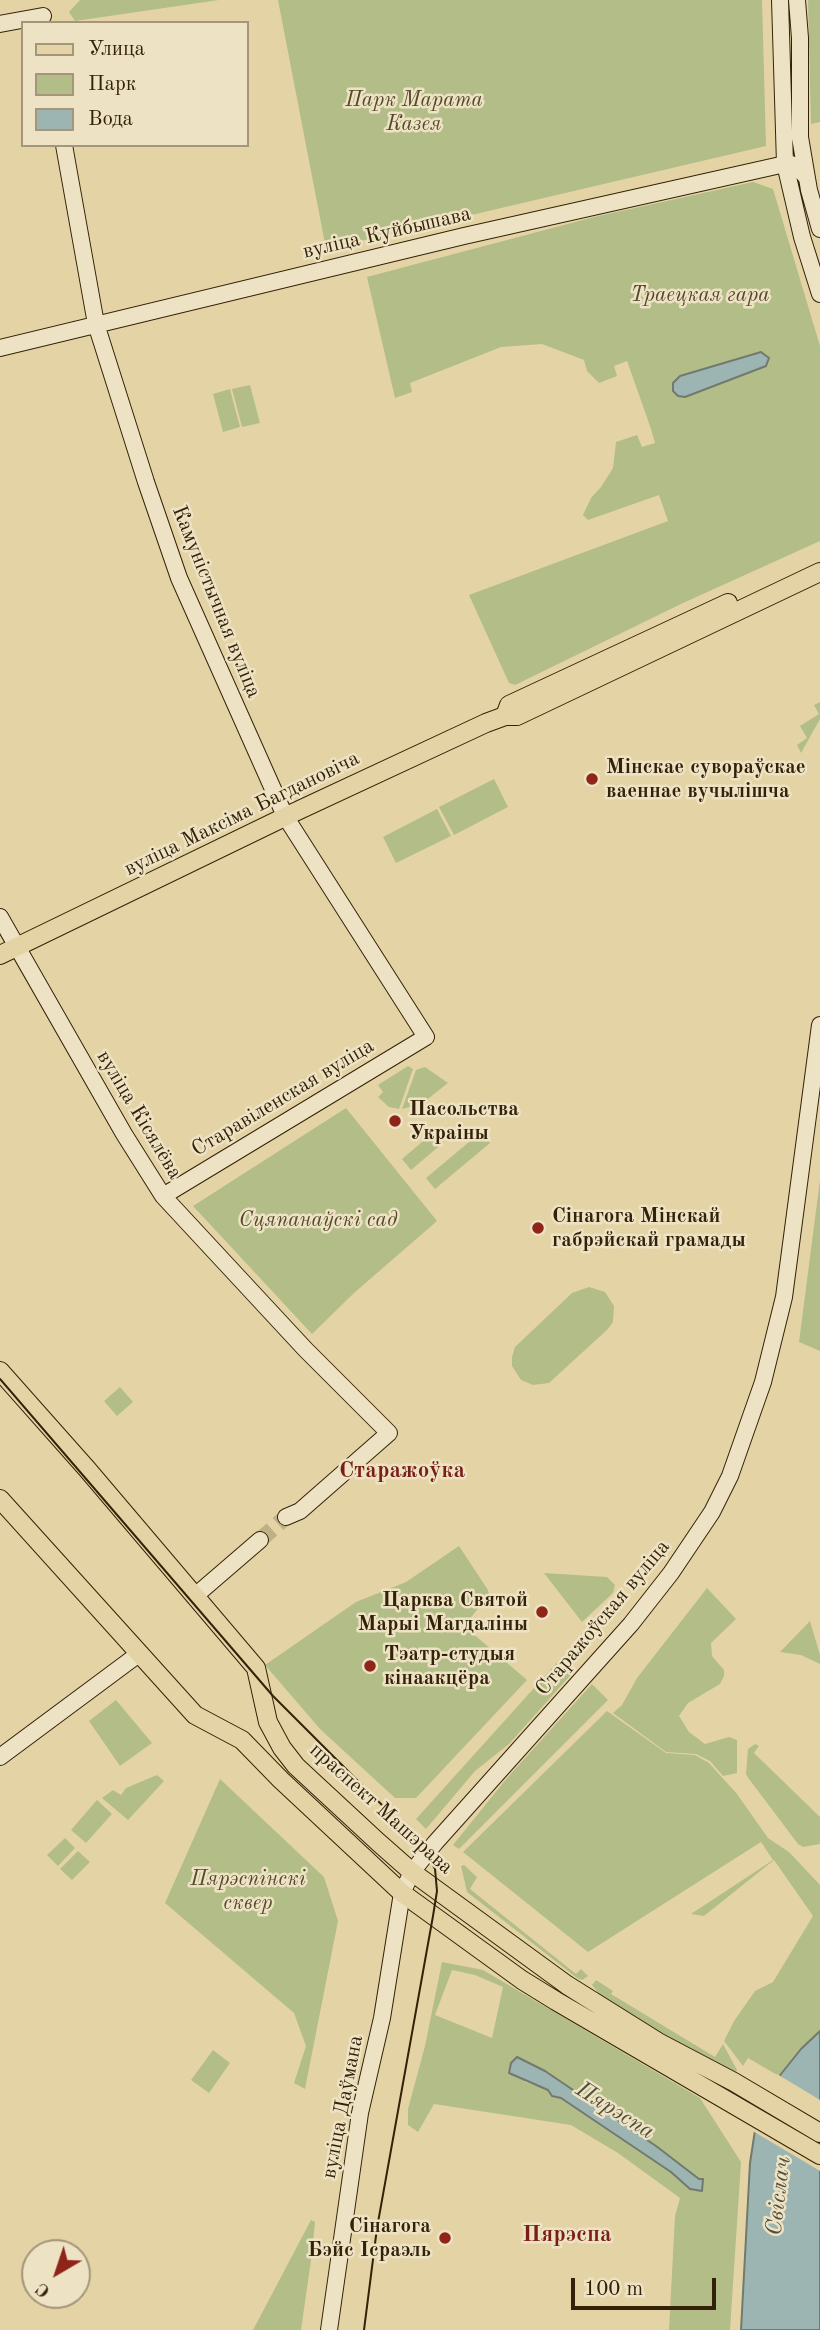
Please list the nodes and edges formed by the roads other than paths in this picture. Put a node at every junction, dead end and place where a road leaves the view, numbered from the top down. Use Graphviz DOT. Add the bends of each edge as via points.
graph roads {
  1 [pos="780,0"];
  2 [pos="797,0"];
  3 [pos="43,13"];
  4 [pos="0,24"];
  5 [pos="792,137"];
  6 [pos="64,147"];
  7 [pos="785,164"];
  8 [pos="766,168"];
  9 [pos="807,177"];
  10 [pos="789,183"];
  11 [pos="820,229"];
  12 [pos="820,294"];
  13 [pos="96,324"];
  14 [pos="0,348"];
  15 [pos="820,559"];
  16 [pos="820,572"];
  17 [pos="505,716"];
  18 [pos="285,816"];
  19 [pos="0,917"];
  20 [pos="17,947"];
  21 [pos="0,955"];
  22 [pos="820,1024"];
  23 [pos="426,1037"];
  24 [pos="163,1196"];
  25 [pos="0,1371"];
  26 [pos="0,1499"];
  27 [pos="286,1517"];
  28 [pos="260,1540"];
  29 [pos="195,1596"];
  30 [pos="140,1653"];
  31 [pos="0,1757"];
  32 [pos="412,1872"];
  33 [pos="402,1893"];
  34 [pos="673,2060"];
  35 [pos="820,2133"];
  36 [pos="820,2155"];
  37 [pos="329,2330"];
  1 -- 5 [label="main road"];
  2 -- 5 [label="main road" via="800,38"];
  3 -- 4 [label="main road"];
  5 -- 7 [label="main road"];
  5 -- 8 [label="main road"];
  5 -- 9 [label="main road"];
  6 -- 13 [label="main road, Камуністычная вуліца"];
  7 -- 8 [label="main road, вуліца Куйбышава"];
  7 -- 9 [label="main road"];
  7 -- 10 [label="main road"];
  8 -- 10 [label="main road" via="780,172"];
  8 -- 13 [label="main road, вуліца Куйбышава"];
  9 -- 11 [label="main road"];
  10 -- 12 [label="main road"];
  13 -- 14 [label="main road, вуліца Куйбышава"];
  13 -- 18 [label="main road, Камуністычная вуліца" via="174,566"];
  15 -- 17 [label="main road, вуліца Максіма Багдановіча" via="509,705"];
  16 -- 17 [label="main road, вуліца Максіма Багдановіча" via="517,716"];
  17 -- 18 [label="main road, вуліца Максіма Багдановіча"];
  18 -- 20 [label="main road, вуліца Максіма Багдановіча"];
  18 -- 23 [label="main road, Камуністычная вуліца"];
  19 -- 20 [label="main road, вуліца Кісялёва"];
  20 -- 21 [label="main road, вуліца Максіма Багдановіча"];
  20 -- 24 [label="main road, вуліца Кісялёва"];
  22 -- 32 [label="main road, Старажоўская вуліца" via="782,1307 752,1419 730,1476 691,1545 631,1624"];
  23 -- 24 [label="main road, Старавіленская вуліца"];
  24 -- 27 [label="main road, вуліца Кісялёва" via="389,1433 300,1511"];
  25 -- 29 [label="main road, праспект Машэрава"];
  26 -- 30 [label="main road, праспект Машэрава"];
  28 -- 29 [label="main road"];
  29 -- 32 [label="main road, праспект Машэрава" via="256,1668 268,1722 296,1766"];
  30 -- 31 [label="main road"];
  30 -- 33 [label="main road, праспект Машэрава" via="195,1715 242,1740"];
  32 -- 33 [label="main road, Старажоўская вуліца"];
  32 -- 34 [label="main road, праспект Машэрава"];
  33 -- 34 [label="main road, праспект Машэрава" via="522,1980"];
  33 -- 37 [label="main road, вуліца Даўмана" via="382,2018 360,2113"];
  34 -- 35 [label="main road, праспект Машэрава" via="734,2082"];
  34 -- 36 [label="main road, праспект Машэрава" via="724,2098"];
}
